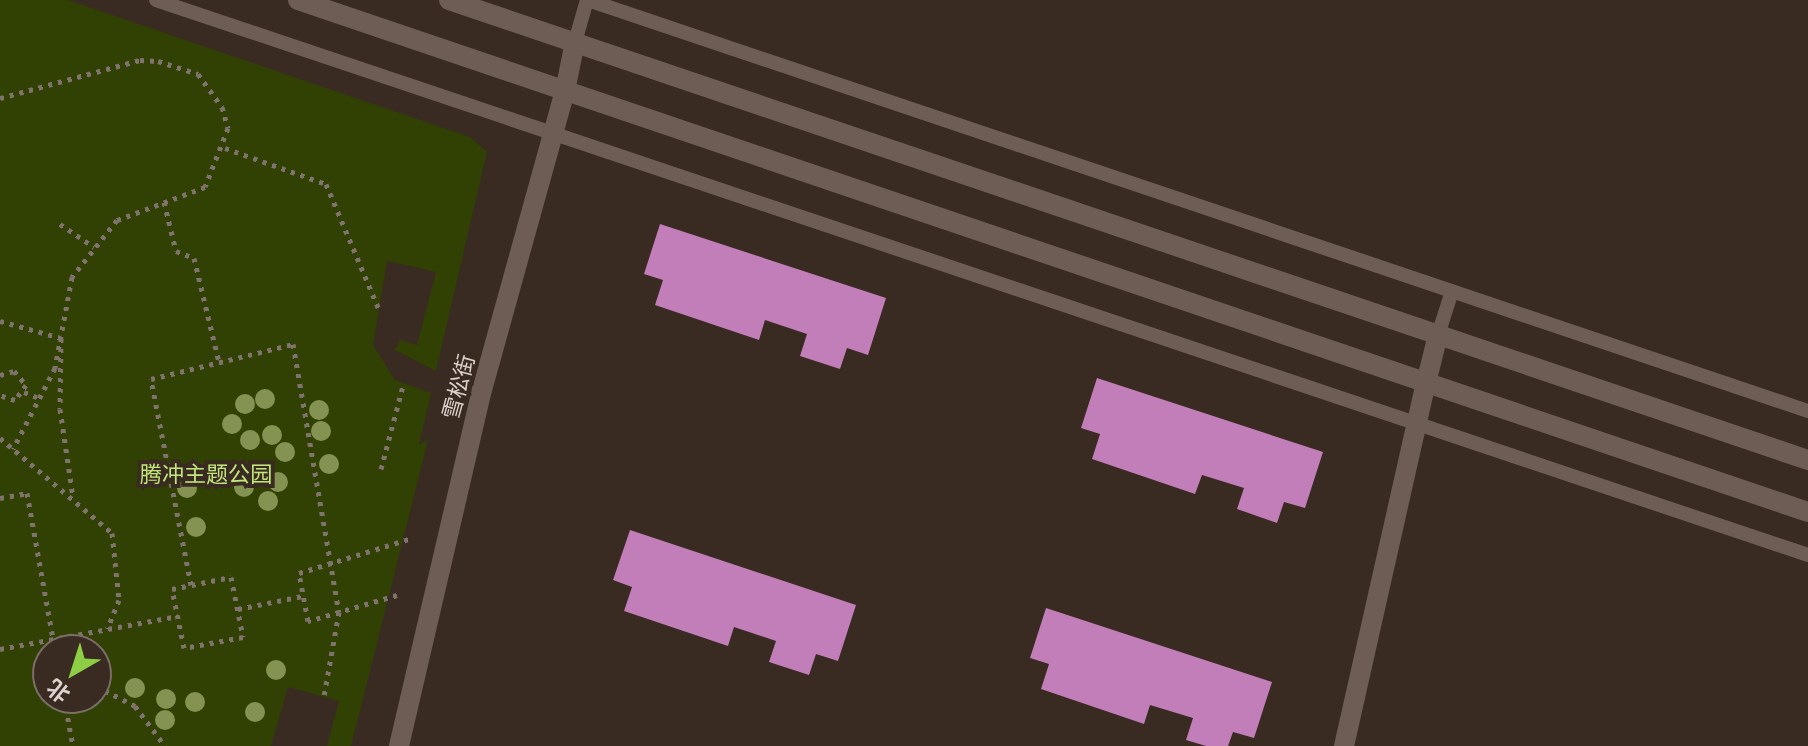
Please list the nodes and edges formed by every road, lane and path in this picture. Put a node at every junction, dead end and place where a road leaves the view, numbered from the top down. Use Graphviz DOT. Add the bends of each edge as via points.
graph roads {
  1 [pos="156,0"];
  2 [pos="298,0"];
  3 [pos="449,0"];
  4 [pos="587,0"];
  5 [pos="575,42"];
  6 [pos="565,91"];
  7 [pos="0,98"];
  8 [pos="555,134"];
  9 [pos="225,148"];
  10 [pos="164,202"];
  11 [pos="60,224"];
  12 [pos="94,247"];
  13 [pos="1452,291"];
  14 [pos="378,307"];
  15 [pos="0,321"];
  16 [pos="1438,335"];
  17 [pos="219,362"];
  18 [pos="0,375"];
  19 [pos="1426,383"];
  20 [pos="403,386"];
  21 [pos="24,392"];
  22 [pos="0,395"];
  23 [pos="41,399"];
  24 [pos="1808,411"];
  25 [pos="1416,426"];
  26 [pos="0,438"];
  27 [pos="13,449"];
  28 [pos="1808,460"];
  29 [pos="381,469"];
  30 [pos="0,498"];
  31 [pos="73,499"];
  32 [pos="1808,512"];
  33 [pos="412,538"];
  34 [pos="1808,555"];
  35 [pos="331,563"];
  36 [pos="191,585"];
  37 [pos="397,595"];
  38 [pos="303,596"];
  39 [pos="237,609"];
  40 [pos="339,612"];
  41 [pos="178,616"];
  42 [pos="107,629"];
  43 [pos="86,633"];
  44 [pos="52,634"];
  45 [pos="80,634"];
  46 [pos="32,643"];
  47 [pos="3,648"];
  48 [pos="112,694"];
  49 [pos="324,696"];
  50 [pos="67,714"];
  51 [pos="73,746"];
  52 [pos="165,746"];
  53 [pos="399,746"];
  54 [pos="1344,746"];
  1 -- 8 [label="lane"];
  2 -- 6 [label="street"];
  3 -- 5 [label="street"];
  4 -- 5 [label="lane"];
  4 -- 13 [label="lane"];
  5 -- 6 [label="street, 雪松街"];
  5 -- 16 [label="street"];
  6 -- 8 [label="street, 雪松街"];
  6 -- 19 [label="street"];
  7 -- 9 [label="path" via="140,60 174,63 198,74 218,100 228,128"];
  8 -- 25 [label="lane"];
  8 -- 53 [label="street, 雪松街" via="480,398"];
  9 -- 10 [label="path" via="205,187"];
  9 -- 14 [label="path" via="326,184"];
  10 -- 12 [label="path" via="117,220"];
  10 -- 17 [label="path" via="176,251 194,258"];
  11 -- 12 [label="path"];
  12 -- 23 [label="path" via="65,296 55,368"];
  13 -- 16 [label="lane"];
  13 -- 24 [label="lane"];
  15 -- 31 [label="path" via="61,338 60,409"];
  16 -- 19 [label="street"];
  16 -- 28 [label="street"];
  17 -- 35 [label="path" via="293,344"];
  17 -- 36 [label="path" via="151,379"];
  18 -- 21 [label="path" via="18,373"];
  19 -- 25 [label="street"];
  19 -- 32 [label="street"];
  20 -- 29 [label="path"];
  21 -- 22 [label="path" via="15,400"];
  21 -- 23 [label="path"];
  23 -- 27 [label="path"];
  25 -- 34 [label="lane"];
  25 -- 54 [label="street"];
  26 -- 27 [label="path"];
  27 -- 31 [label="path"];
  30 -- 44 [label="path" via="27,493"];
  31 -- 42 [label="path" via="114,538 119,600"];
  33 -- 35 [label="path"];
  35 -- 38 [label="path" via="299,573"];
  35 -- 40 [label="path"];
  36 -- 39 [label="path" via="231,577"];
  36 -- 41 [label="path" via="172,589"];
  37 -- 40 [label="path"];
  38 -- 39 [label="path"];
  38 -- 40 [label="path" via="308,621"];
  39 -- 41 [label="path" via="243,637 184,648"];
  40 -- 49 [label="path"];
  41 -- 42 [label="path"];
  42 -- 43 [label="path"];
  43 -- 45 [label="path"];
  46 -- 47 [label="path"];
  48 -- 52 [label="path" via="135,706"];
  50 -- 51 [label="path"];
}
